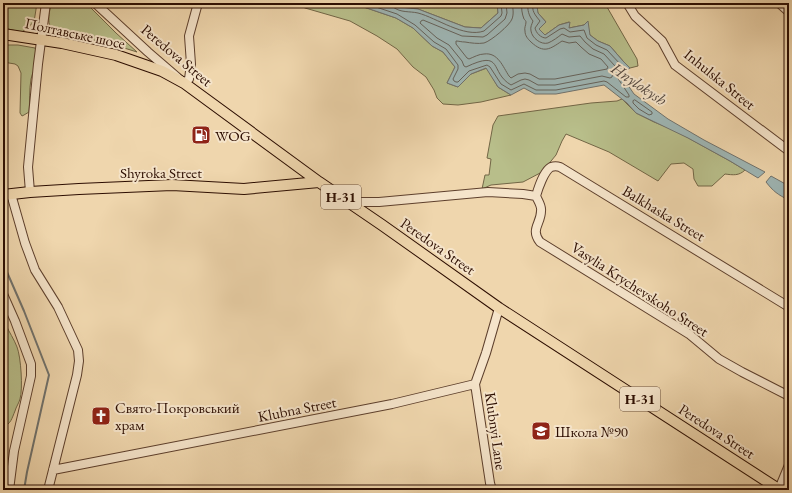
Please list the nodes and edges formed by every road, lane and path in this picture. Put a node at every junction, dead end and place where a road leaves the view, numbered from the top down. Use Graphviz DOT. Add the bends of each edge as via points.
graph roads {
  1 [pos="46,3"];
  2 [pos="95,3"];
  3 [pos="198,3"];
  4 [pos="627,3"];
  5 [pos="779,3"];
  6 [pos="789,12"];
  7 [pos="3,34"];
  8 [pos="41,40"];
  9 [pos="184,84"];
  10 [pos="789,151"];
  11 [pos="319,182"];
  12 [pos="30,192"];
  13 [pos="7,195"];
  14 [pos="536,196"];
  15 [pos="349,202"];
  16 [pos="3,294"];
  17 [pos="789,307"];
  18 [pos="499,308"];
  19 [pos="475,384"];
  20 [pos="789,396"];
  21 [pos="789,465"];
  22 [pos="53,470"];
  23 [pos="9,490"];
  24 [pos="48,490"];
  25 [pos="492,490"];
  26 [pos="779,490"];
  1 -- 8 [label="street"];
  2 -- 9 [label="street, Peredova Street"];
  3 -- 9 [label="street" via="189,36 189,79"];
  4 -- 10 [label="street, Inhulska Street" via="635,16 662,41 676,65"];
  5 -- 6 [label="street"];
  7 -- 8 [label="main road, Полтавське шосе / Н-31"];
  8 -- 9 [label="main road, Полтавське шосе / Н-31" via="62,42 116,55 162,71"];
  8 -- 12 [label="street" via="28,167"];
  9 -- 11 [label="main road, Peredova Street / Н-31"];
  11 -- 12 [label="main road, Shyroka Street" via="244,189 172,185"];
  11 -- 15 [label="main road, Peredova Street / Н-31"];
  12 -- 13 [label="main road, Shyroka Street"];
  13 -- 22 [label="street" via="35,270 58,307 78,350 78,375"];
  14 -- 15 [label="street" via="488,192 379,202"];
  14 -- 17 [label="street, Balkhaska Street" via="549,168 560,167"];
  14 -- 20 [label="street, Vasylia Krychevskoho Street" via="542,210 535,230 540,242 689,334 719,360"];
  15 -- 18 [label="main road, Peredova Street / Н-31"];
  16 -- 23 [label="street" via="31,364 31,376 14,451"];
  18 -- 19 [label="street, Klubnyi Lane"];
  18 -- 26 [label="main road, Peredova Street / Н-31"];
  19 -- 22 [label="street, Klubna Street" via="392,404"];
  19 -- 25 [label="street, Klubnyi Lane"];
  21 -- 26 [label="street"];
  22 -- 24 [label="street"];
}
